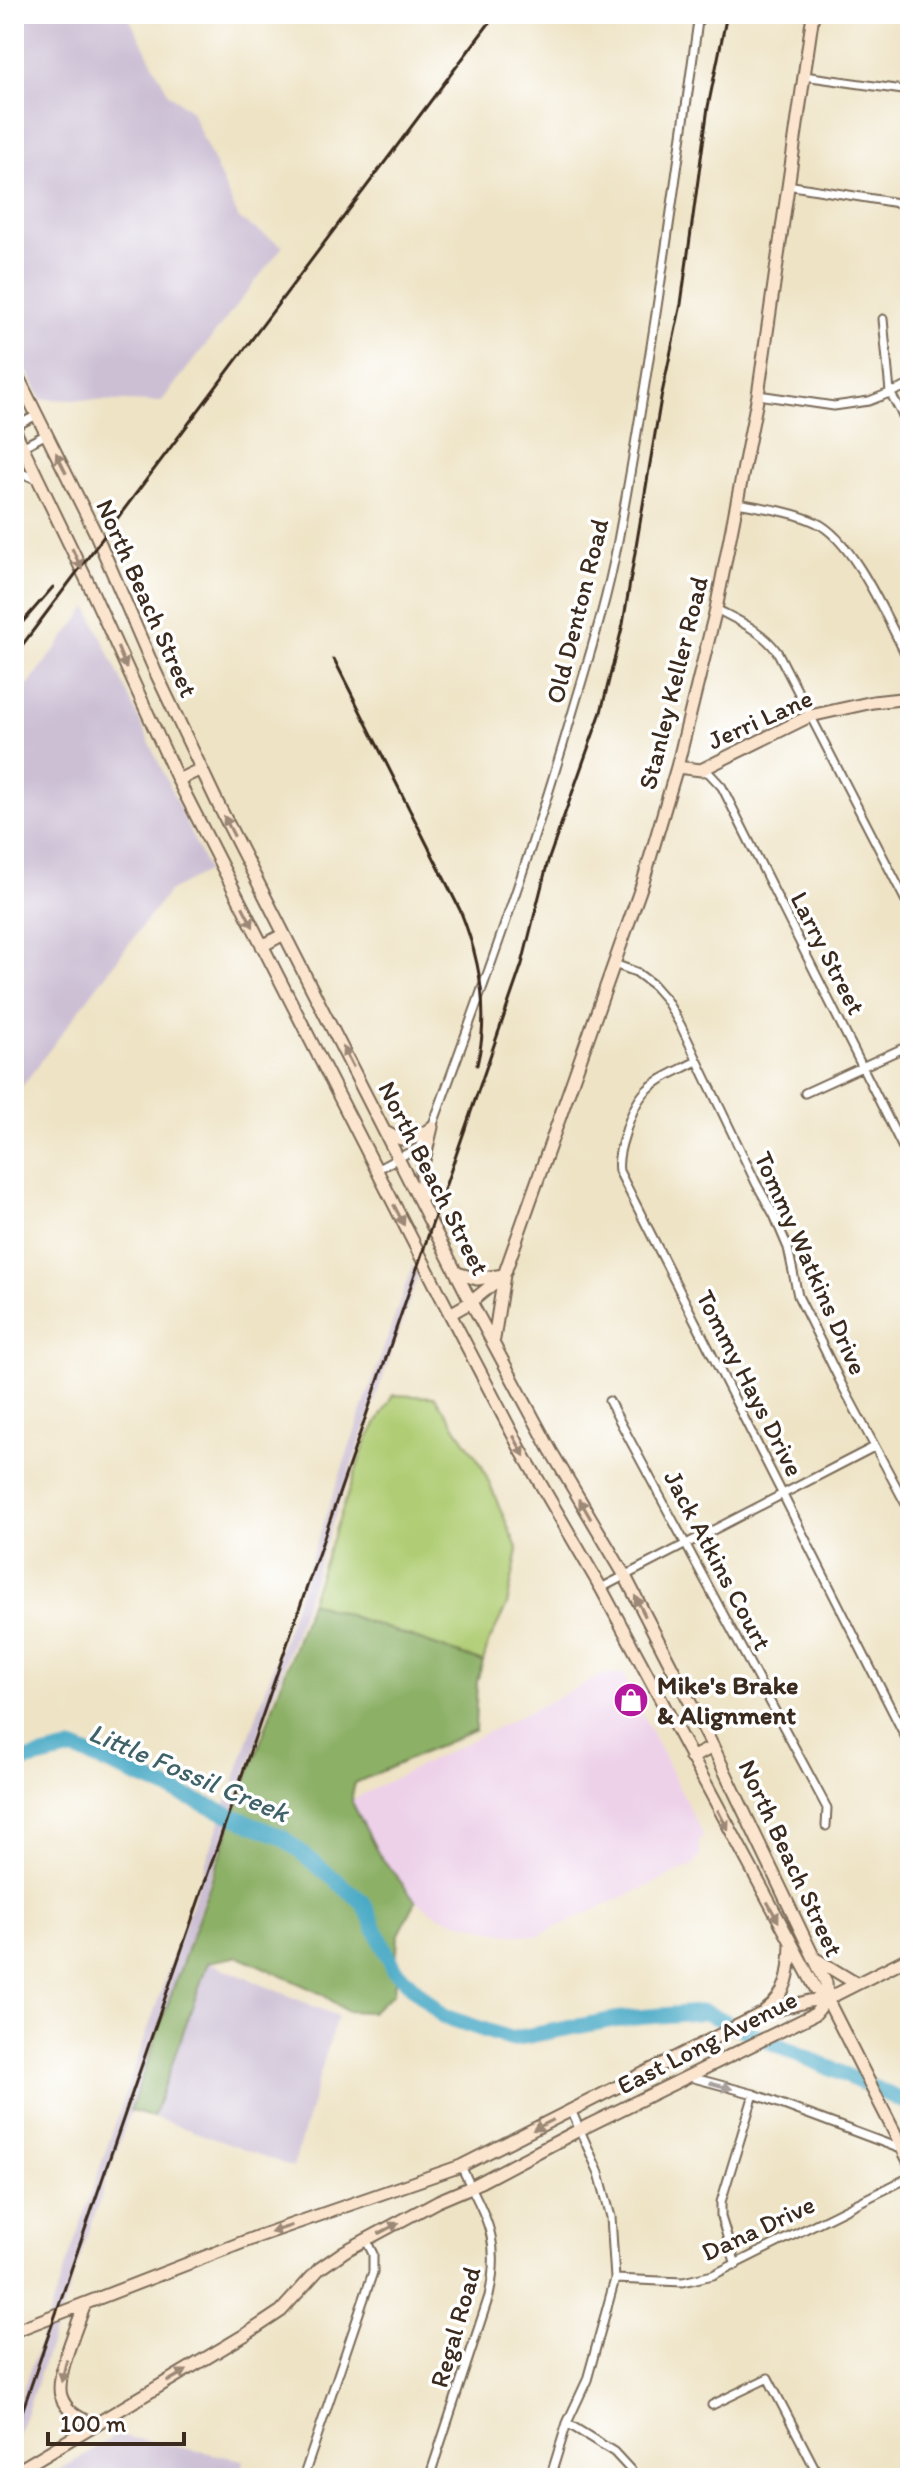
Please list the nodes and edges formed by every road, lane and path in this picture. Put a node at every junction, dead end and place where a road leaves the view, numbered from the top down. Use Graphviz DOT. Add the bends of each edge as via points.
graph roads {
  1 [pos="699,14"];
  2 [pos="813,14"];
  3 [pos="804,76"];
  4 [pos="910,91"];
  5 [pos="787,185"];
  6 [pos="910,205"];
  7 [pos="883,319"];
  8 [pos="14,369"];
  9 [pos="910,385"];
  10 [pos="890,392"];
  11 [pos="758,395"];
  12 [pos="37,415"];
  13 [pos="14,428"];
  14 [pos="910,429"];
  15 [pos="47,434"];
  16 [pos="18,449"];
  17 [pos="14,470"];
  18 [pos="41,481"];
  19 [pos="737,503"];
  20 [pos="716,609"];
  21 [pos="910,663"];
  22 [pos="910,698"];
  23 [pos="810,716"];
  24 [pos="677,767"];
  25 [pos="201,769"];
  26 [pos="701,770"];
  27 [pos="178,780"];
  28 [pos="910,909"];
  29 [pos="284,934"];
  30 [pos="262,946"];
  31 [pos="614,964"];
  32 [pos="910,1045"];
  33 [pos="697,1061"];
  34 [pos="863,1067"];
  35 [pos="805,1093"];
  36 [pos="432,1127"];
  37 [pos="387,1133"];
  38 [pos="400,1158"];
  39 [pos="910,1162"];
  40 [pos="376,1170"];
  41 [pos="422,1202"];
  42 [pos="457,1273"];
  43 [pos="504,1275"];
  44 [pos="471,1302"];
  45 [pos="450,1314"];
  46 [pos="494,1343"];
  47 [pos="609,1401"];
  48 [pos="874,1447"];
  49 [pos="785,1495"];
  50 [pos="910,1512"];
  51 [pos="687,1545"];
  52 [pos="625,1576"];
  53 [pos="601,1588"];
  54 [pos="910,1746"];
  55 [pos="713,1747"];
  56 [pos="691,1758"];
  57 [pos="826,1826"];
  58 [pos="791,1943"];
  59 [pos="910,1957"];
  60 [pos="814,1958"];
  61 [pos="857,1984"];
  62 [pos="827,1999"];
  63 [pos="761,2014"];
  64 [pos="689,2077"];
  65 [pos="754,2094"];
  66 [pos="571,2110"];
  67 [pos="581,2129"];
  68 [pos="903,2149"];
  69 [pos="910,2163"];
  70 [pos="461,2166"];
  71 [pos="910,2177"];
  72 [pos="471,2187"];
  73 [pos="366,2240"];
  74 [pos="736,2265"];
  75 [pos="615,2279"];
  76 [pos="85,2304"];
  77 [pos="14,2331"];
  78 [pos="712,2405"];
  79 [pos="567,2423"];
  80 [pos="94,2425"];
  81 [pos="14,2473"];
  82 [pos="303,2478"];
  83 [pos="429,2478"];
  84 [pos="550,2478"];
  85 [pos="638,2478"];
  86 [pos="820,2478"];
  1 -- 36 [label="street, Old Denton Road" via="655,318 601,615 545,807"];
  2 -- 3 [label="main road, Stanley Keller Road"];
  3 -- 4 [label="street"];
  3 -- 5 [label="main road, Stanley Keller Road"];
  5 -- 6 [label="street"];
  5 -- 11 [label="main road, Stanley Keller Road"];
  7 -- 10 [label="street"];
  8 -- 12 [label="main road, North Beach Street"];
  9 -- 10 [label="street"];
  10 -- 11 [label="street" via="834,406"];
  10 -- 14 [label="street"];
  11 -- 19 [label="main road, Stanley Keller Road"];
  12 -- 13 [label="street"];
  12 -- 15 [label="main road, North Beach Street"];
  13 -- 16 [label="main road, North Beach Street"];
  15 -- 16 [label="street"];
  25 -- 15 [label="main road, North Beach Street, one-way"];
  16 -- 18 [label="main road, North Beach Street"];
  17 -- 18 [label="street"];
  18 -- 27 [label="main road, North Beach Street, one-way"];
  19 -- 20 [label="main road, Stanley Keller Road"];
  19 -- 21 [label="street" via="815,521 844,545"];
  20 -- 23 [label="street" via="770,641"];
  20 -- 24 [label="main road, Stanley Keller Road"];
  22 -- 23 [label="main road, Jerri Lane"];
  23 -- 26 [label="main road, Jerri Lane"];
  23 -- 28 [label="street"];
  24 -- 26 [label="main road, Jerri Lane"];
  24 -- 31 [label="main road, Stanley Keller Road"];
  25 -- 27 [label="main road"];
  29 -- 25 [label="main road, North Beach Street, one-way"];
  26 -- 34 [label="street, Larry Street" via="722,787"];
  27 -- 30 [label="main road, North Beach Street, one-way"];
  29 -- 30 [label="main road"];
  37 -- 29 [label="main road, North Beach Street, one-way"];
  30 -- 40 [label="main road, North Beach Street"];
  31 -- 33 [label="street, Tommy Watkins Drive" via="636,972 666,1000"];
  31 -- 43 [label="main road, Stanley Keller Road"];
  32 -- 34 [label="street"];
  33 -- 48 [label="street, Tommy Watkins Drive" via="774,1215 788,1248 798,1296"];
  33 -- 49 [label="street, Tommy Hays Drive" via="638,1097 620,1150 619,1171"];
  34 -- 35 [label="street"];
  34 -- 39 [label="street, Larry Street"];
  36 -- 37 [label="main road" via="410,1141"];
  36 -- 38 [label="street, Old Denton Road" via="419,1147"];
  36 -- 41 [label="main road" via="422,1169"];
  37 -- 38 [label="main road, North Beach Street"];
  38 -- 40 [label="street, Old Denton Road"];
  38 -- 41 [label="main road, North Beach Street"];
  40 -- 45 [label="main road, North Beach Street, one-way"];
  41 -- 42 [label="main road, North Beach Street"];
  42 -- 43 [label="main road" via="477,1279"];
  42 -- 44 [label="main road, North Beach Street"];
  43 -- 44 [label="main road"];
  43 -- 46 [label="main road, Stanley Keller Road"];
  44 -- 45 [label="main road"];
  44 -- 46 [label="main road, North Beach Street"];
  45 -- 53 [label="main road, North Beach Street, one-way"];
  52 -- 46 [label="main road, North Beach Street, one-way"];
  47 -- 51 [label="street, Jack Atkins Court"];
  48 -- 49 [label="street"];
  48 -- 50 [label="street, Tommy Watkins Drive"];
  49 -- 51 [label="street"];
  49 -- 54 [label="street, Tommy Hays Drive"];
  51 -- 52 [label="street"];
  51 -- 57 [label="street, Jack Atkins Court" via="827,1808"];
  52 -- 53 [label="street"];
  55 -- 52 [label="main road, North Beach Street, one-way"];
  53 -- 56 [label="main road, North Beach Street"];
  55 -- 56 [label="main road"];
  55 -- 60 [label="main road, North Beach Street"];
  56 -- 58 [label="main road, North Beach Street, one-way"];
  58 -- 62 [label="main road, North Beach Street"];
  58 -- 63 [label="main road" via="788,1982"];
  59 -- 61 [label="main road"];
  60 -- 61 [label="main road"];
  60 -- 62 [label="main road, North Beach Street"];
  61 -- 62 [label="main road"];
  62 -- 63 [label="main road, East Long Avenue"];
  62 -- 64 [label="main road, East Long Avenue" via="815,2014"];
  62 -- 68 [label="main road, North Beach Street"];
  63 -- 66 [label="main road, East Long Avenue"];
  64 -- 65 [label="street, one-way"];
  64 -- 67 [label="main road, East Long Avenue"];
  65 -- 68 [label="street"];
  65 -- 74 [label="street" via="721,2202"];
  66 -- 67 [label="street"];
  66 -- 70 [label="main road, East Long Avenue, one-way"];
  67 -- 72 [label="main road, East Long Avenue"];
  67 -- 75 [label="street" via="611,2217"];
  68 -- 69 [label="main road, North Beach Street"];
  70 -- 72 [label="street, Regal Road"];
  70 -- 76 [label="main road, East Long Avenue, one-way"];
  71 -- 74 [label="street, Dana Drive"];
  73 -- 72 [label="main road, East Long Avenue, one-way"];
  72 -- 83 [label="street, Regal Road" via="489,2222 495,2269"];
  80 -- 73 [label="main road, East Long Avenue, one-way" via="281,2311 319,2269"];
  73 -- 82 [label="street" via="373,2272"];
  74 -- 75 [label="street, Dana Drive" via="683,2282"];
  75 -- 79 [label="street" via="587,2380"];
  76 -- 77 [label="main road, East Long Avenue"];
  76 -- 80 [label="main road, one-way" via="60,2390 74,2415"];
  78 -- 86 [label="street" via="768,2378"];
  79 -- 84 [label="street"];
  79 -- 85 [label="street" via="614,2452"];
  80 -- 81 [label="main road, East Long Avenue"];
}
